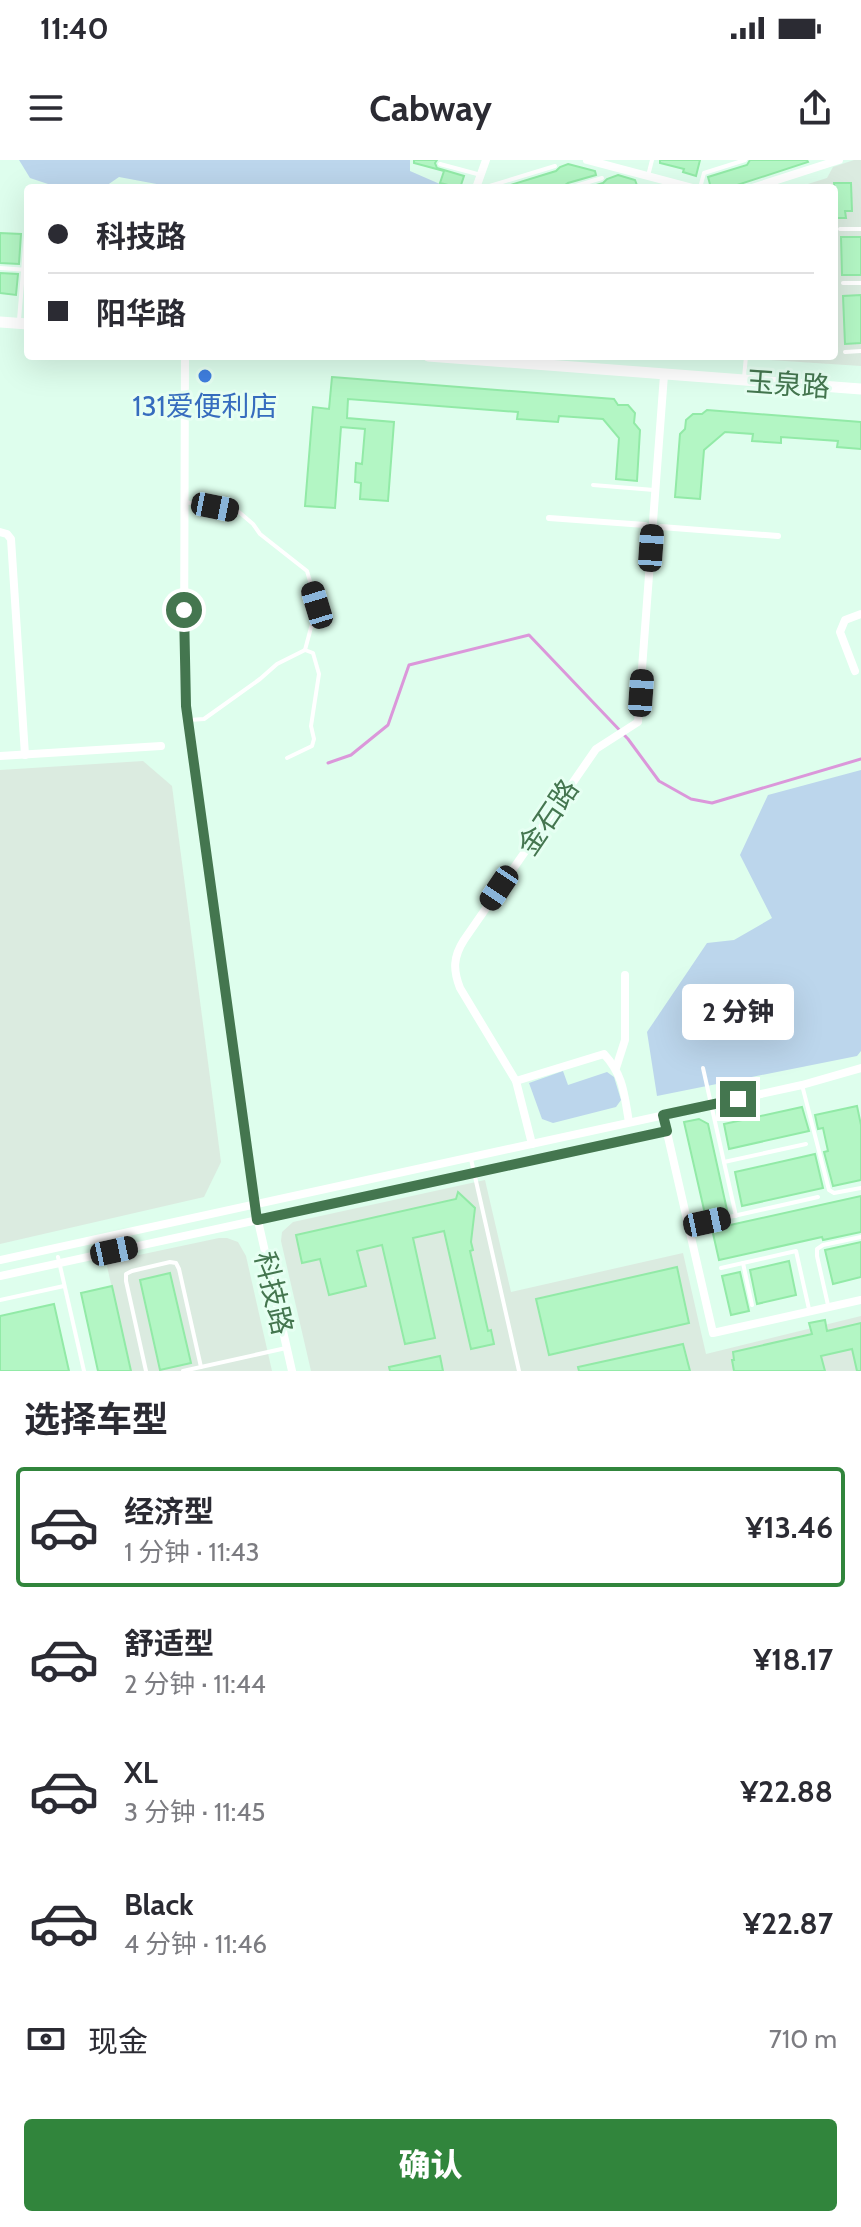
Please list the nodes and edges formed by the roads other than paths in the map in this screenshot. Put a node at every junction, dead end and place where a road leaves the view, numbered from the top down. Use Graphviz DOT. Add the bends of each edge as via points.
graph roads {
  1 [pos="486,160"];
  2 [pos="587,160"];
  3 [pos="652,160"];
  4 [pos="745,160"];
  5 [pos="839,160"];
  6 [pos="598,162"];
  7 [pos="440,164"];
  8 [pos="555,166"];
  9 [pos="481,175"];
  10 [pos="648,176"];
  11 [pos="602,178"];
  12 [pos="478,184"];
  13 [pos="496,184"];
  14 [pos="582,184"];
  15 [pos="678,184"];
  16 [pos="701,184"];
  17 [pos="764,184"];
  18 [pos="840,229"];
  19 [pos="861,229"];
  20 [pos="0,268"];
  21 [pos="24,270"];
  22 [pos="843,283"];
  23 [pos="861,283"];
  24 [pos="0,322"];
  25 [pos="24,324"];
  26 [pos="861,351"];
  27 [pos="845,352"];
  28 [pos="185,360"];
  29 [pos="530,360"];
  30 [pos="746,360"];
  31 [pos="584,362"];
  32 [pos="664,375"];
  33 [pos="744,381"];
  34 [pos="861,389"];
  35 [pos="593,485"];
  36 [pos="656,490"];
  37 [pos="185,502"];
  38 [pos="549,518"];
  39 [pos="645,525"];
  40 [pos="661,527"];
  41 [pos="0,532"];
  42 [pos="778,536"];
  43 [pos="861,614"];
  44 [pos="305,650"];
  45 [pos="855,671"];
  46 [pos="188,720"];
  47 [pos="161,746"];
  48 [pos="25,755"];
  49 [pos="0,756"];
  50 [pos="287,758"];
  51 [pos="625,975"];
  52 [pos="616,1068"];
  53 [pos="703,1068"];
  54 [pos="861,1068"];
  55 [pos="516,1081"];
  56 [pos="802,1085"];
  57 [pos="711,1105"];
  58 [pos="663,1115"];
  59 [pos="629,1122"];
  60 [pos="667,1131"];
  61 [pos="532,1144"];
  62 [pos="806,1144"];
  63 [pos="471,1157"];
  64 [pos="724,1162"];
  65 [pos="474,1173"];
  66 [pos="861,1188"];
  67 [pos="818,1197"];
  68 [pos="255,1204"];
  69 [pos="736,1216"];
  70 [pos="257,1220"];
  71 [pos="707,1222"];
  72 [pos="861,1237"];
  73 [pos="58,1257"];
  74 [pos="0,1260"];
  75 [pos="743,1263"];
  76 [pos="721,1268"];
  77 [pos="0,1276"];
  78 [pos="65,1286"];
  79 [pos="0,1300"];
  80 [pos="861,1300"];
  81 [pos="752,1305"];
  82 [pos="828,1308"];
  83 [pos="810,1312"];
  84 [pos="286,1348"];
  85 [pos="213,1364"];
  86 [pos="201,1367"];
  87 [pos="84,1371"];
  88 [pos="146,1371"];
  89 [pos="183,1371"];
  90 [pos="214,1371"];
  91 [pos="292,1371"];
  92 [pos="519,1371"];
  1 -- 9 [label="street"];
  2 -- 6 [label="street"];
  3 -- 10 [label="lane"];
  4 -- 16 [label="lane" via="706,172"];
  5 -- 17 [label="street"];
  6 -- 10 [label="street"];
  7 -- 9 [label="lane"];
  8 -- 13 [label="lane"];
  9 -- 12 [label="street"];
  10 -- 15 [label="street"];
  11 -- 14 [label="lane"];
  18 -- 19 [label="lane"];
  20 -- 21 [label="lane"];
  22 -- 23 [label="lane"];
  24 -- 25 [label="street"];
  26 -- 27 [label="lane"];
  28 -- 37 [label="street, 科技路"];
  29 -- 31 [label="street, 玉泉路"];
  30 -- 33 [label="lane"];
  31 -- 32 [label="street, 玉泉路"];
  32 -- 33 [label="street, 玉泉路"];
  32 -- 36 [label="street"];
  33 -- 34 [label="street, 玉泉路"];
  35 -- 36 [label="lane"];
  36 -- 55 [label="street, 金石路" via="638,722 596,749 454,962 460,988"];
  37 -- 44 [label="lane" via="239,512 307,571 317,605"];
  37 -- 46 [label="street, 科技路"];
  38 -- 39 [label="street"];
  40 -- 42 [label="street"];
  41 -- 48 [label="street" via="11,539"];
  43 -- 45 [label="street" via="845,620 840,632"];
  44 -- 46 [label="lane" via="277,664 204,719"];
  44 -- 50 [label="lane" via="313,653 319,674 314,739 312,746"];
  46 -- 68 [label="street, 科技路"];
  47 -- 48 [label="street"];
  48 -- 49 [label="street"];
  51 -- 52 [label="street" via="625,1040"];
  52 -- 55 [label="street" via="604,1054"];
  52 -- 59 [label="street"];
  53 -- 57 [label="lane"];
  54 -- 56 [label="street"];
  55 -- 61 [label="street, 金石路"];
  56 -- 57 [label="street"];
  56 -- 66 [label="lane" via="829,1190"];
  57 -- 58 [label="street"];
  57 -- 64 [label="lane"];
  58 -- 59 [label="street"];
  58 -- 60 [label="street"];
  59 -- 61 [label="street"];
  60 -- 65 [label="street"];
  60 -- 83 [label="street" via="713,1333"];
  61 -- 63 [label="street"];
  62 -- 64 [label="lane"];
  63 -- 65 [label="lane"];
  63 -- 68 [label="street"];
  64 -- 69 [label="lane"];
  65 -- 70 [label="street"];
  65 -- 92 [label="lane"];
  67 -- 69 [label="lane"];
  68 -- 70 [label="street, 科技路"];
  68 -- 74 [label="street"];
  69 -- 71 [label="lane"];
  70 -- 77 [label="street"];
  70 -- 84 [label="street, 科技路"];
  72 -- 82 [label="lane" via="817,1249"];
  73 -- 78 [label="lane"];
  75 -- 76 [label="lane"];
  75 -- 81 [label="lane"];
  75 -- 83 [label="lane" via="796,1251"];
  78 -- 79 [label="lane"];
  78 -- 87 [label="lane"];
  80 -- 82 [label="street"];
  82 -- 83 [label="street"];
  84 -- 85 [label="lane"];
  84 -- 91 [label="street, 科技路"];
  85 -- 86 [label="lane"];
  85 -- 90 [label="lane"];
  86 -- 88 [label="lane" via="179,1269 170,1262 126,1274"];
  86 -- 89 [label="lane"];
}
